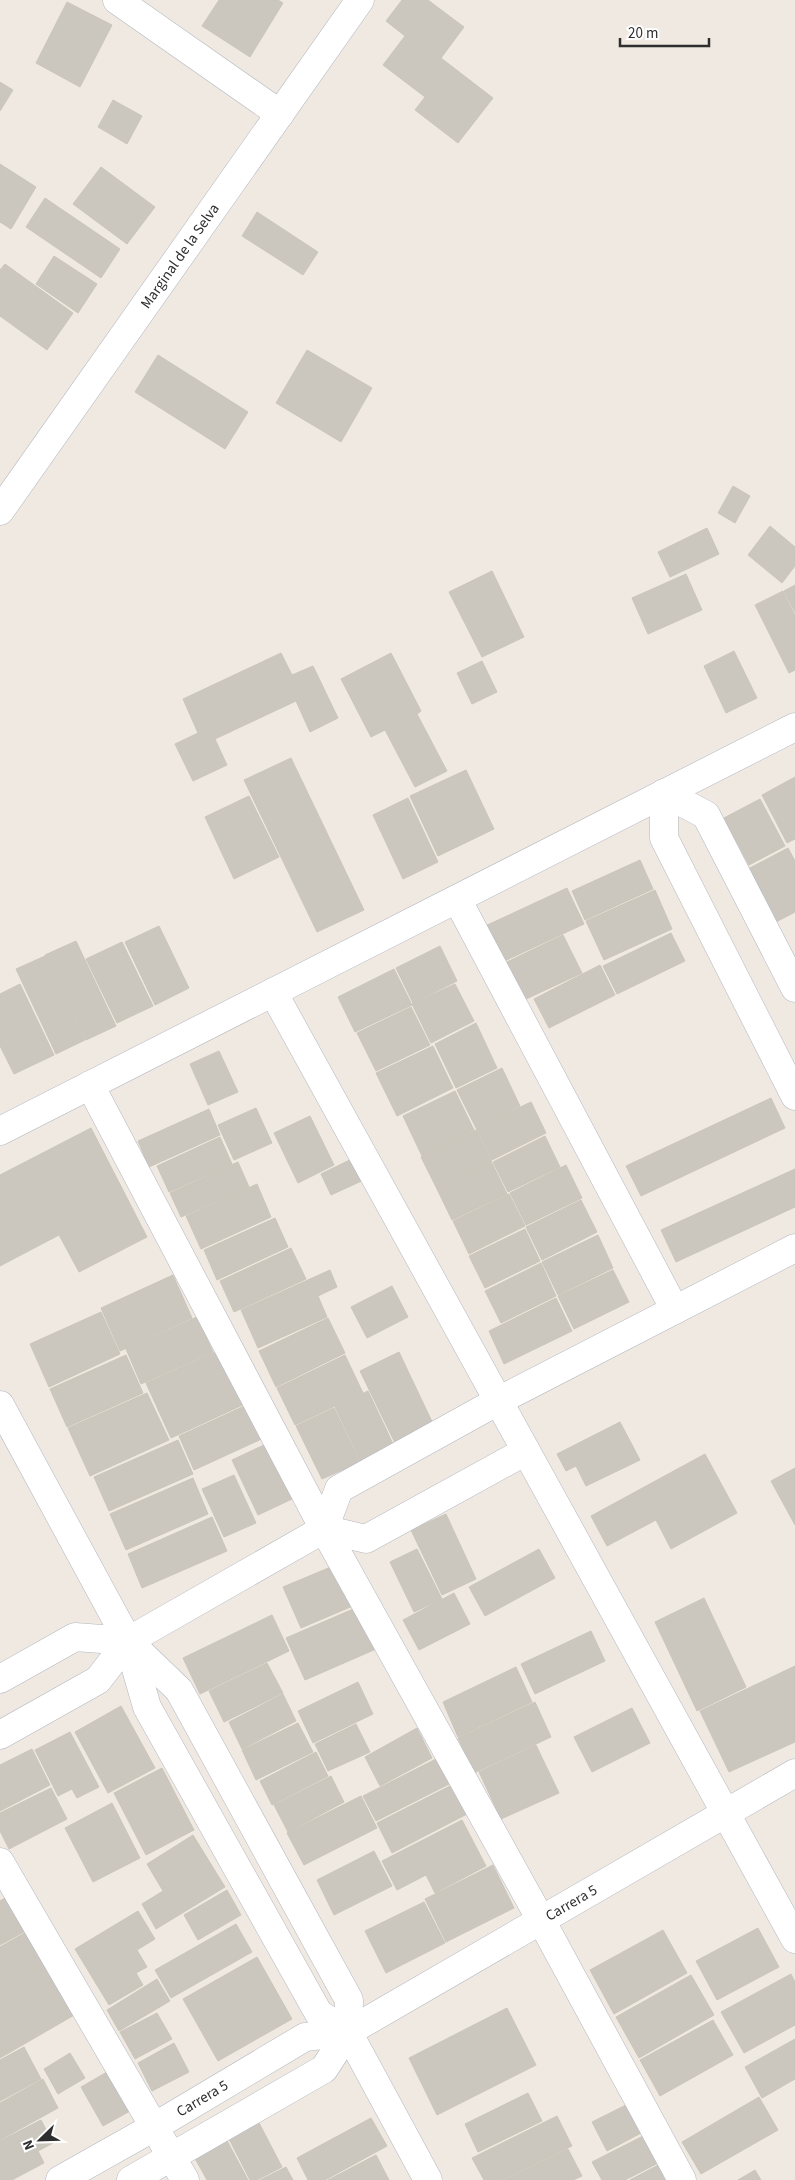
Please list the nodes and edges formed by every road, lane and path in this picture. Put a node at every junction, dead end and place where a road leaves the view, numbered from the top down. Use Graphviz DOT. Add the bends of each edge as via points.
graph roads {
  1 [pos="118,0"];
  2 [pos="360,0"];
  3 [pos="280,114"];
  4 [pos="0,511"];
  5 [pos="795,727"];
  6 [pos="664,794"];
  7 [pos="457,899"];
  8 [pos="795,988"];
  9 [pos="273,992"];
  10 [pos="90,1085"];
  11 [pos="795,1096"];
  12 [pos="0,1131"];
  13 [pos="795,1248"];
  14 [pos="675,1310"];
  15 [pos="498,1400"];
  16 [pos="0,1405"];
  17 [pos="526,1451"];
  18 [pos="324,1529"];
  19 [pos="128,1641"];
  20 [pos="0,1679"];
  21 [pos="0,1735"];
  22 [pos="795,1773"];
  23 [pos="727,1812"];
  24 [pos="0,1862"];
  25 [pos="542,1920"];
  26 [pos="795,1938"];
  27 [pos="348,2032"];
  28 [pos="154,2127"];
  29 [pos="178,2169"];
  30 [pos="60,2180"];
  31 [pos="132,2180"];
  32 [pos="428,2180"];
  33 [pos="682,2180"];
  1 -- 3 [label="street"];
  2 -- 3 [label="street, Marginal de la Selva"];
  3 -- 4 [label="street, Marginal de la Selva"];
  5 -- 6 [label="street"];
  6 -- 7 [label="street"];
  6 -- 8 [label="street" via="706,815"];
  6 -- 11 [label="street" via="664,838"];
  7 -- 9 [label="street"];
  7 -- 14 [label="street"];
  9 -- 10 [label="street"];
  9 -- 15 [label="street"];
  10 -- 12 [label="street"];
  10 -- 18 [label="street"];
  13 -- 14 [label="street"];
  14 -- 15 [label="street"];
  15 -- 17 [label="street"];
  15 -- 18 [label="street" via="339,1489"];
  16 -- 19 [label="street"];
  17 -- 18 [label="street" via="366,1539"];
  17 -- 23 [label="street"];
  18 -- 19 [label="street"];
  18 -- 25 [label="street"];
  19 -- 20 [label="street" via="75,1637"];
  19 -- 21 [label="street" via="98,1680"];
  19 -- 27 [label="street" via="147,1706 319,2014"];
  19 -- 27 [label="street" via="179,1690 349,2000"];
  22 -- 23 [label="street, Carrera 5"];
  23 -- 25 [label="street, Carrera 5"];
  23 -- 26 [label="street"];
  24 -- 28 [label="street"];
  25 -- 27 [label="street, Carrera 5"];
  25 -- 33 [label="street"];
  27 -- 28 [label="street, Carrera 5" via="305,2037"];
  27 -- 29 [label="street, Carrera 5" via="324,2069"];
  27 -- 32 [label="street"];
  28 -- 29 [label="street"];
  28 -- 30 [label="street, Carrera 5"];
  29 -- 31 [label="street, Carrera 5"];
}
